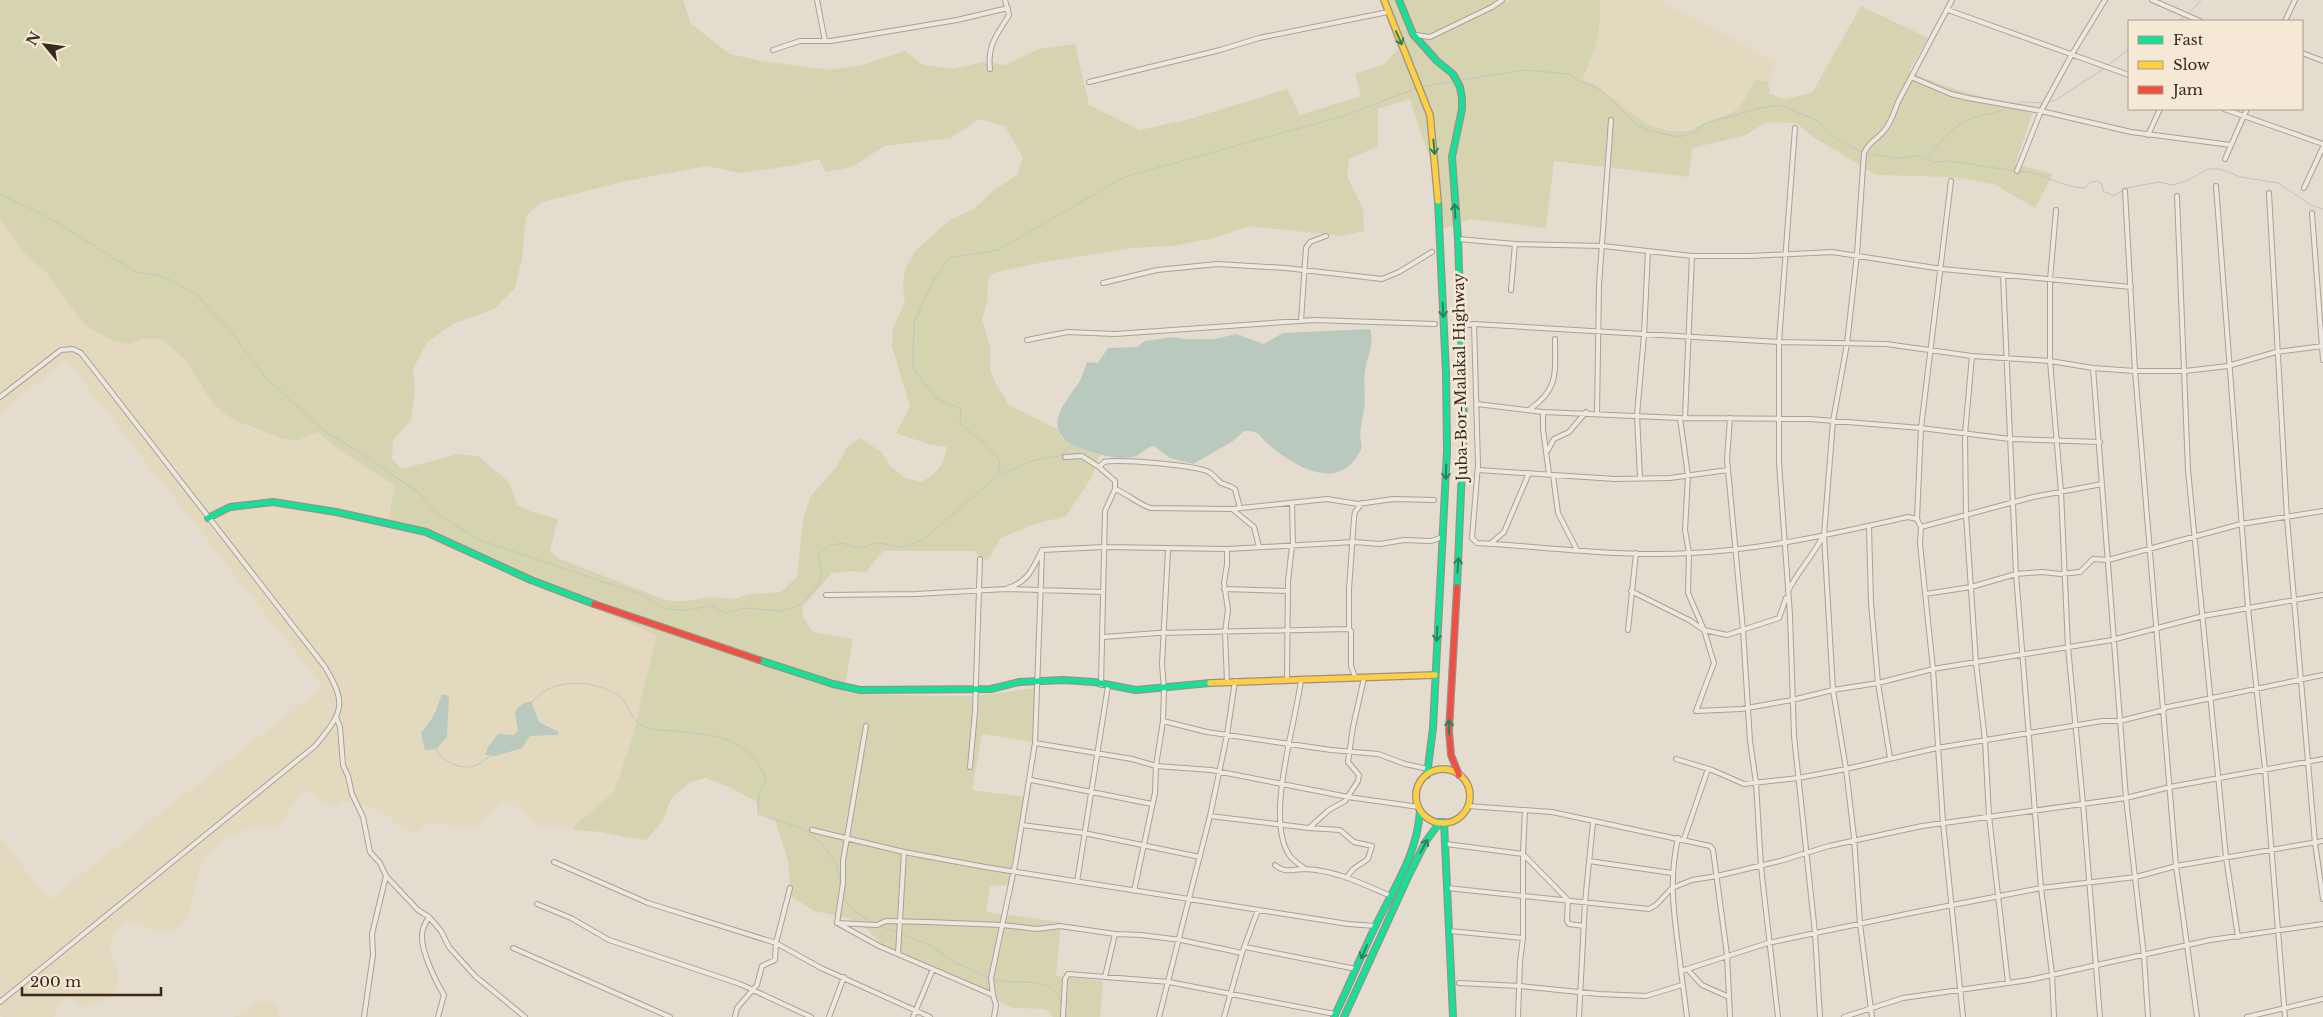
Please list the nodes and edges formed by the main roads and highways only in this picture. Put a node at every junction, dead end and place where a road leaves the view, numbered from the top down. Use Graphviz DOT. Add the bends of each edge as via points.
graph roads {
  1 [pos="1384,0"];
  2 [pos="1399,0"];
  3 [pos="208,518"];
  4 [pos="1434,675"];
  5 [pos="1427,772"];
  6 [pos="1459,775"];
  7 [pos="1420,809"];
  8 [pos="1442,822"];
  9 [pos="1335,1015"];
  10 [pos="1344,1017"];
  11 [pos="1453,1017"];
  1 -- 4 [label="main road, Juba-Bor-Malakal Highway, one-way" via="1416,76 1434,139 1447,450"];
  6 -- 2 [label="main road, Juba-Bor-Malakal Highway, one-way" via="1449,731 1464,420 1452,157 1462,109 1460,87 1453,74 1414,34"];
  3 -- 4 [label="main road" via="230,507 273,502 426,532 531,580 627,617 860,690 991,689 1019,682 1079,681 1136,690 1235,681"];
  4 -- 5 [label="main road, Juba-Bor-Malakal Highway" via="1433,728"];
  5 -- 6 [label="main road" via="1443,769"];
  5 -- 7 [label="main road, Juba-Bor-Malakal Highway" via="1417,790"];
  6 -- 8 [label="main road, Juba-Bor-Malakal Highway" via="1469,791 1468,806 1455,819"];
  7 -- 8 [label="main road" via="1430,819"];
  7 -- 9 [label="main road, Juba-Bor-Malakal Highway, one-way" via="1414,852"];
  10 -- 8 [label="main road, one-way" via="1417,859"];
  8 -- 11 [label="main road" via="1446,844"];
}
